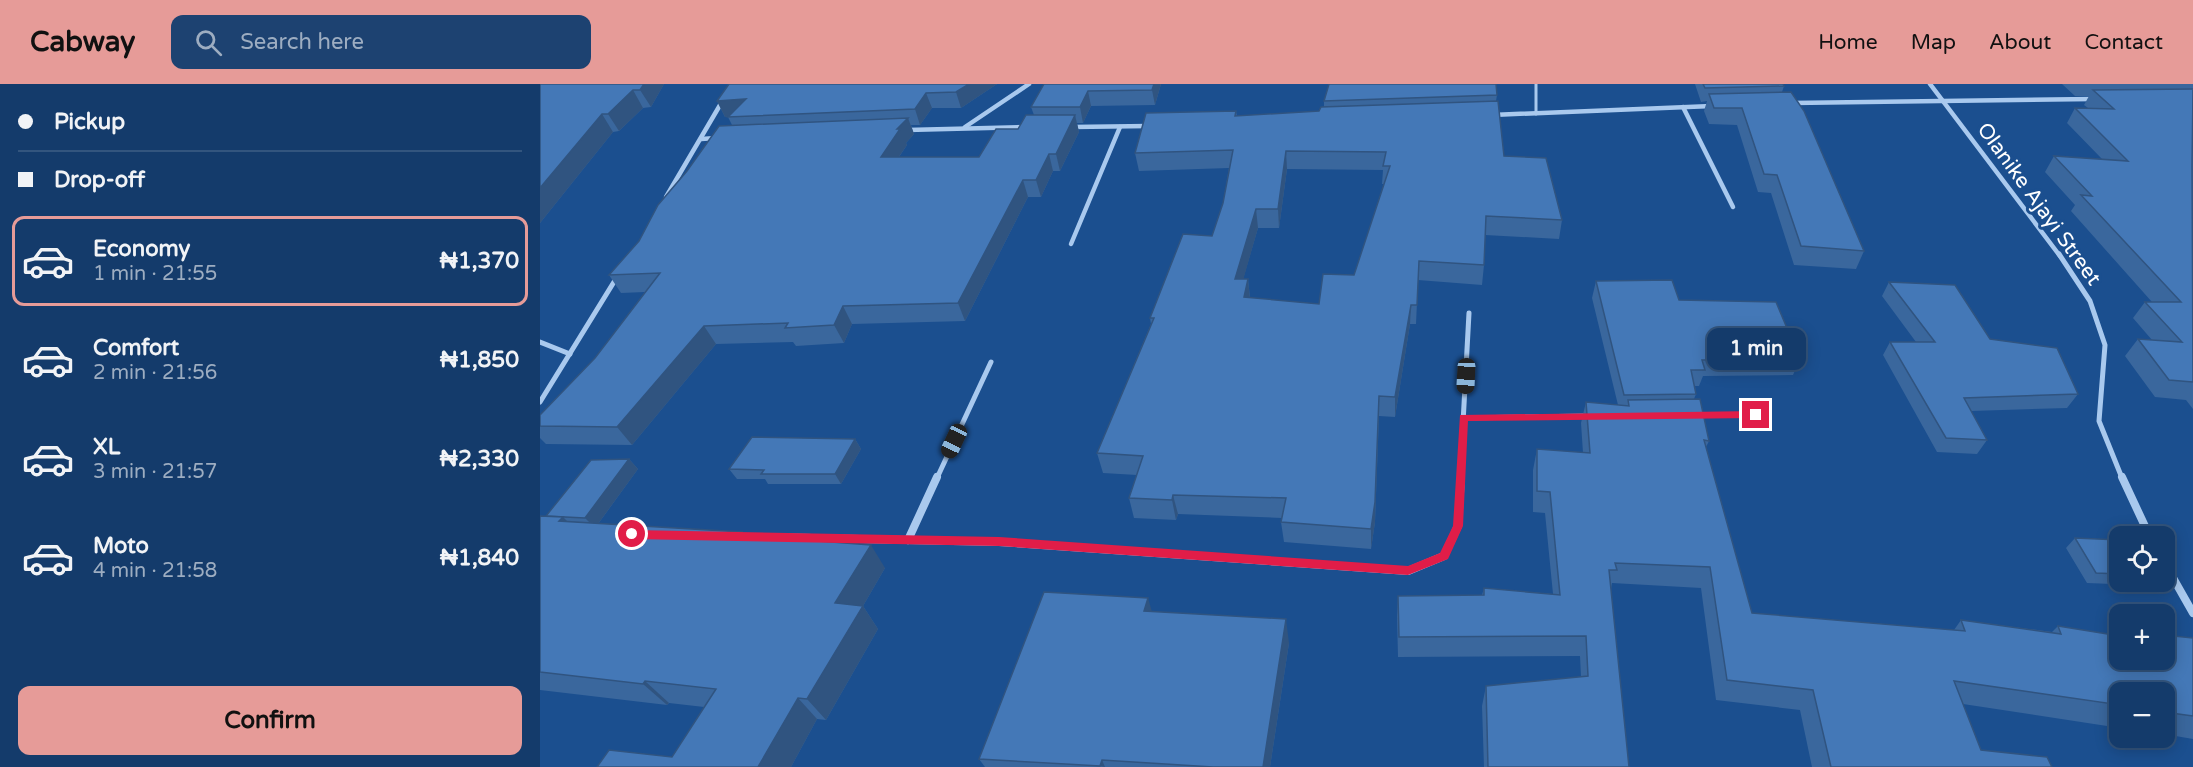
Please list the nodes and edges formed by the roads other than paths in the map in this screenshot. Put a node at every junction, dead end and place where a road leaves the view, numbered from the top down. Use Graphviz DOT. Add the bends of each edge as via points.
graph roads {
  1 [pos="1029,84"];
  2 [pos="1536,84"];
  3 [pos="1930,84"];
  4 [pos="727,93"];
  5 [pos="2097,99"];
  6 [pos="1942,101"];
  7 [pos="1783,104"];
  8 [pos="1716,106"];
  9 [pos="1683,107"];
  10 [pos="1536,114"];
  11 [pos="1489,115"];
  12 [pos="1155,126"];
  13 [pos="965,127"];
  14 [pos="1037,127"];
  15 [pos="1060,127"];
  16 [pos="1120,127"];
  17 [pos="905,130"];
  18 [pos="725,138"];
  19 [pos="701,139"];
  20 [pos="664,200"];
  21 [pos="1733,207"];
  22 [pos="1071,244"];
  23 [pos="620,272"];
  24 [pos="1470,313"];
  25 [pos="540,342"];
  26 [pos="570,354"];
  27 [pos="991,362"];
  28 [pos="540,402"];
  29 [pos="1686,415"];
  30 [pos="1756,415"];
  31 [pos="1604,416"];
  32 [pos="1463,418"];
  33 [pos="2144,526"];
  34 [pos="754,537"];
  35 [pos="908,540"];
  36 [pos="2175,581"];
  37 [pos="2193,613"];
  1 -- 13 [label="street"];
  2 -- 10 [label="lane"];
  3 -- 6 [label="street, Olanike Ajayi Street"];
  4 -- 19 [label="street"];
  5 -- 6 [label="street"];
  6 -- 7 [label="street"];
  6 -- 33 [label="street, Olanike Ajayi Street" via="2090,301 2105,345 2100,421"];
  8 -- 9 [label="street"];
  9 -- 10 [label="street"];
  9 -- 21 [label="street"];
  10 -- 11 [label="street"];
  12 -- 16 [label="street"];
  13 -- 14 [label="street"];
  13 -- 17 [label="street"];
  15 -- 16 [label="street"];
  16 -- 22 [label="street"];
  18 -- 19 [label="street"];
  19 -- 20 [label="street"];
  23 -- 26 [label="street"];
  24 -- 32 [label="street"];
  25 -- 26 [label="street"];
  26 -- 28 [label="street"];
  27 -- 35 [label="street"];
  29 -- 30 [label="street"];
  31 -- 32 [label="street"];
  32 -- 35 [label="street" via="1458,526 1444,556 1408,571 999,542"];
  34 -- 35 [label="street"];
  36 -- 37 [label="street"];
}
